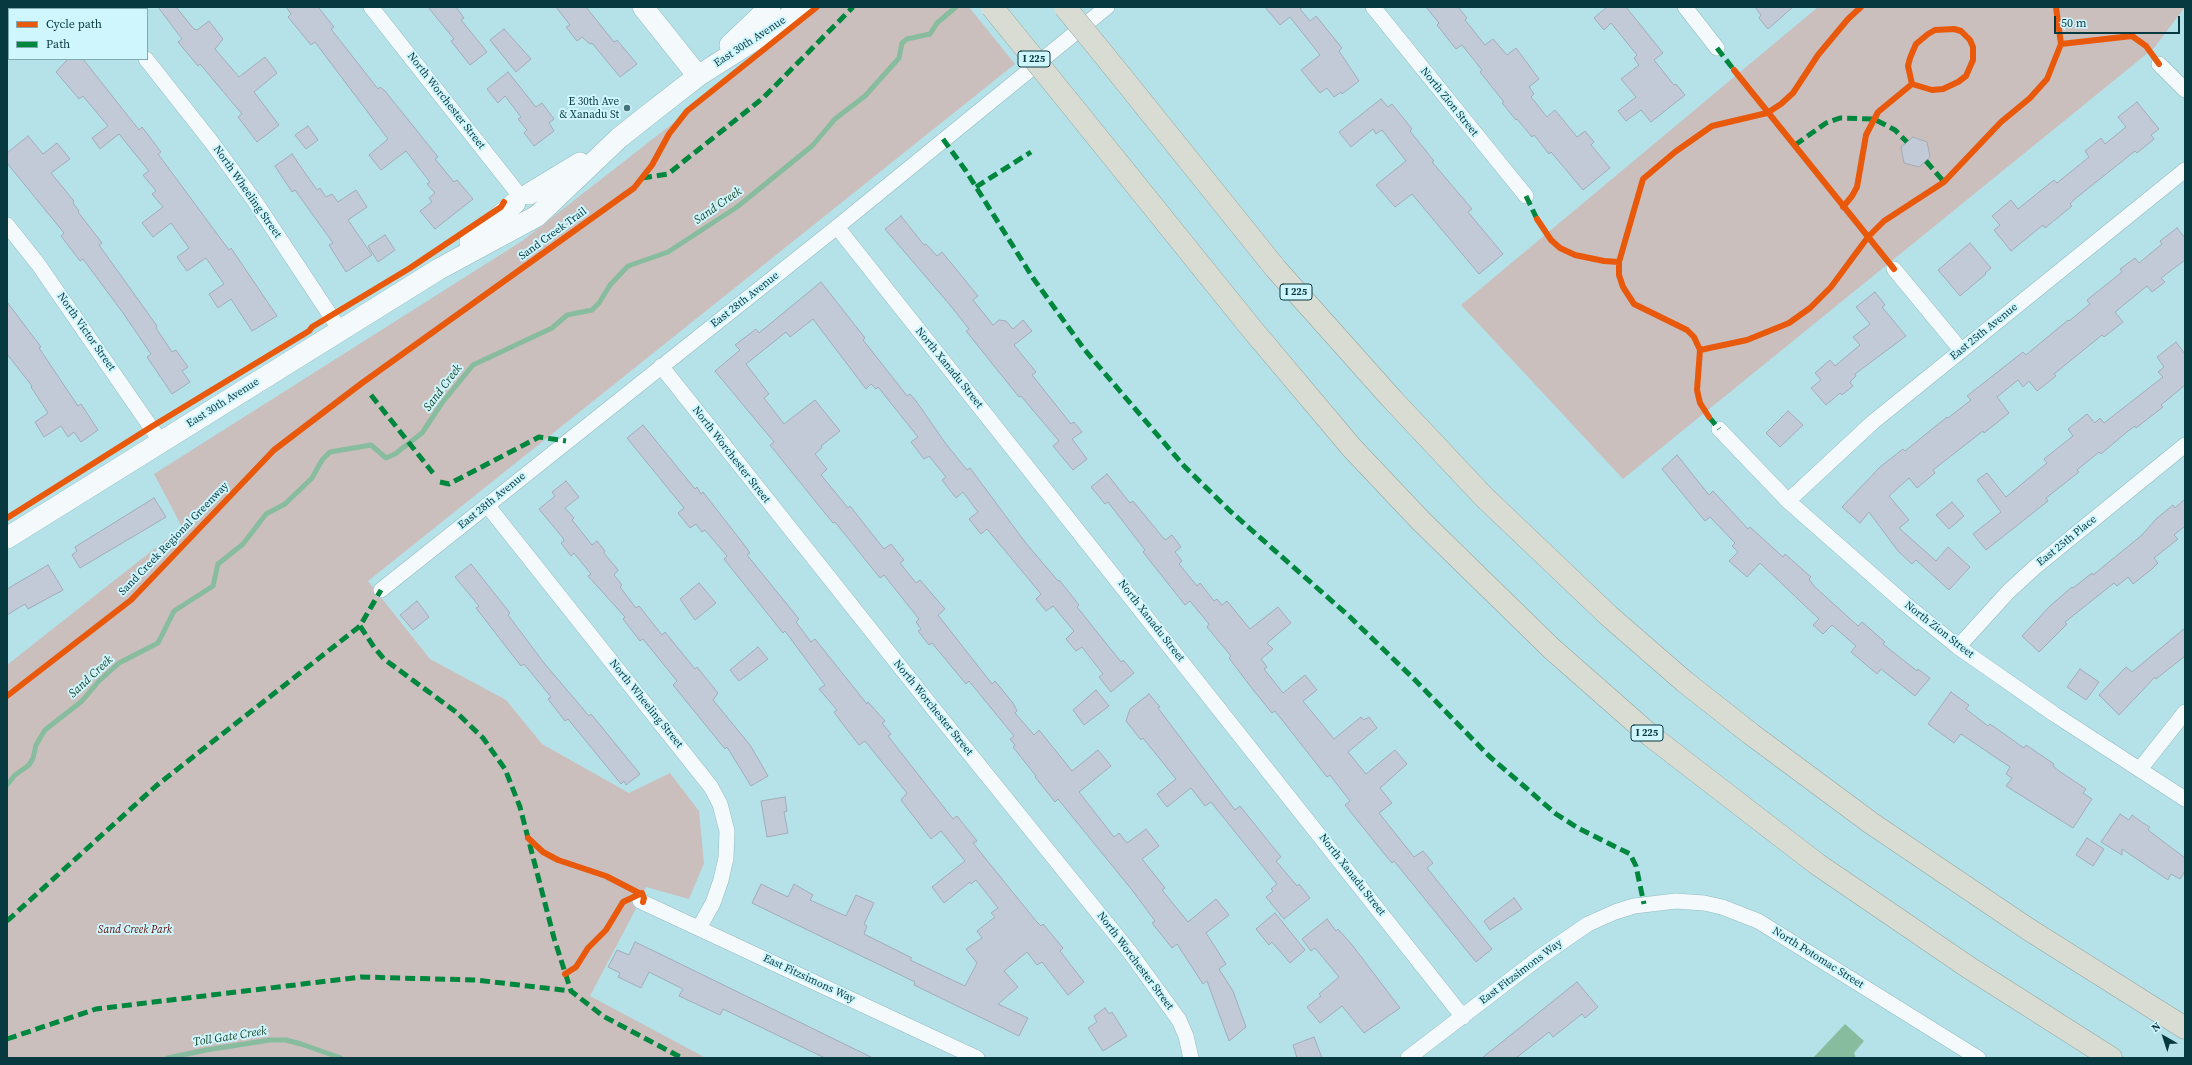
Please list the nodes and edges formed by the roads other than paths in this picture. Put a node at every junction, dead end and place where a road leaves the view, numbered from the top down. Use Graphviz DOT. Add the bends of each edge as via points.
graph roads {
  1 [pos="371,7"];
  2 [pos="643,7"];
  3 [pos="770,7"];
  4 [pos="801,7"];
  5 [pos="992,7"];
  6 [pos="1065,7"];
  7 [pos="1107,7"];
  8 [pos="1373,7"];
  9 [pos="1685,7"];
  10 [pos="1717,48"];
  11 [pos="147,60"];
  12 [pos="2159,64"];
  13 [pos="698,76"];
  14 [pos="2185,90"];
  15 [pos="619,138"];
  16 [pos="2185,170"];
  17 [pos="1526,196"];
  18 [pos="522,198"];
  19 [pos="534,216"];
  20 [pos="7,226"];
  21 [pos="837,227"];
  22 [pos="439,268"];
  23 [pos="1894,269"];
  24 [pos="340,330"];
  25 [pos="1961,350"];
  26 [pos="661,366"];
  27 [pos="1719,429"];
  28 [pos="161,442"];
  29 [pos="2185,445"];
  30 [pos="1788,501"];
  31 [pos="487,505"];
  32 [pos="7,538"];
  33 [pos="381,590"];
  34 [pos="1958,647"];
  35 [pos="2185,712"];
  36 [pos="2140,769"];
  37 [pos="2185,799"];
  38 [pos="640,901"];
  39 [pos="1644,904"];
  40 [pos="699,928"];
  41 [pos="1463,1016"];
  42 [pos="2185,1028"];
  43 [pos="977,1058"];
  44 [pos="1191,1058"];
  45 [pos="1408,1058"];
  46 [pos="1978,1058"];
  47 [pos="2111,1058"];
  1 -- 18 [label="street, North Worchester Street"];
  2 -- 13 [label="street"];
  3 -- 13 [label="street, East 30th Avenue"];
  4 -- 13 [label="street, East 30th Avenue" via="775,27"];
  5 -- 47 [label="highway, I 225, bridge" via="1342,436 1420,521 1551,648 1651,736 1817,864 1968,967"];
  6 -- 42 [label="highway, I 225, bridge" via="1276,269 1391,398 1484,497 1615,621 1745,730 1871,823 2028,929"];
  7 -- 21 [label="street, East 28th Avenue"];
  8 -- 17 [label="street, North Zion Street"];
  9 -- 10 [label="street"];
  11 -- 24 [label="street, North Wheeling Street" via="214,144"];
  12 -- 14 [label="street"];
  13 -- 15 [label="street, East 30th Avenue"];
  15 -- 18 [label="street, East 30th Avenue"];
  15 -- 19 [label="street, East 30th Avenue"];
  16 -- 25 [label="street, East 25th Avenue"];
  18 -- 19 [label="street" via="539,201"];
  18 -- 22 [label="street, East 30th Avenue"];
  19 -- 22 [label="street, East 30th Avenue"];
  20 -- 28 [label="street, North Victor Street" via="38,264"];
  21 -- 26 [label="street, East 28th Avenue"];
  21 -- 41 [label="street, North Xanadu Street"];
  22 -- 24 [label="street, East 30th Avenue"];
  23 -- 25 [label="street"];
  24 -- 28 [label="street, East 30th Avenue"];
  25 -- 30 [label="street, East 25th Avenue" via="1858,434"];
  26 -- 31 [label="street, East 28th Avenue"];
  26 -- 44 [label="street, North Worchester Street" via="1129,951 1179,1020"];
  27 -- 30 [label="street, North Zion Street"];
  28 -- 32 [label="street, East 30th Avenue"];
  29 -- 34 [label="street, East 25th Place" via="2034,568 2002,598"];
  30 -- 34 [label="street, North Zion Street"];
  31 -- 33 [label="street, East 28th Avenue"];
  31 -- 40 [label="street, North Wheeling Street" via="711,787 720,804 727,831 726,858 713,903"];
  34 -- 36 [label="street, North Zion Street" via="2054,714"];
  35 -- 36 [label="street"];
  36 -- 37 [label="street, North Zion Street"];
  38 -- 40 [label="street, East Fitzsimons Way"];
  39 -- 41 [label="street, East Fitzsimons Way" via="1615,912 1580,929"];
  39 -- 46 [label="street, North Potomac Street" via="1676,901 1704,903 1754,919"];
  40 -- 43 [label="street, East Fitzsimons Way"];
  41 -- 45 [label="street, East Fitzsimons Way"];
}
